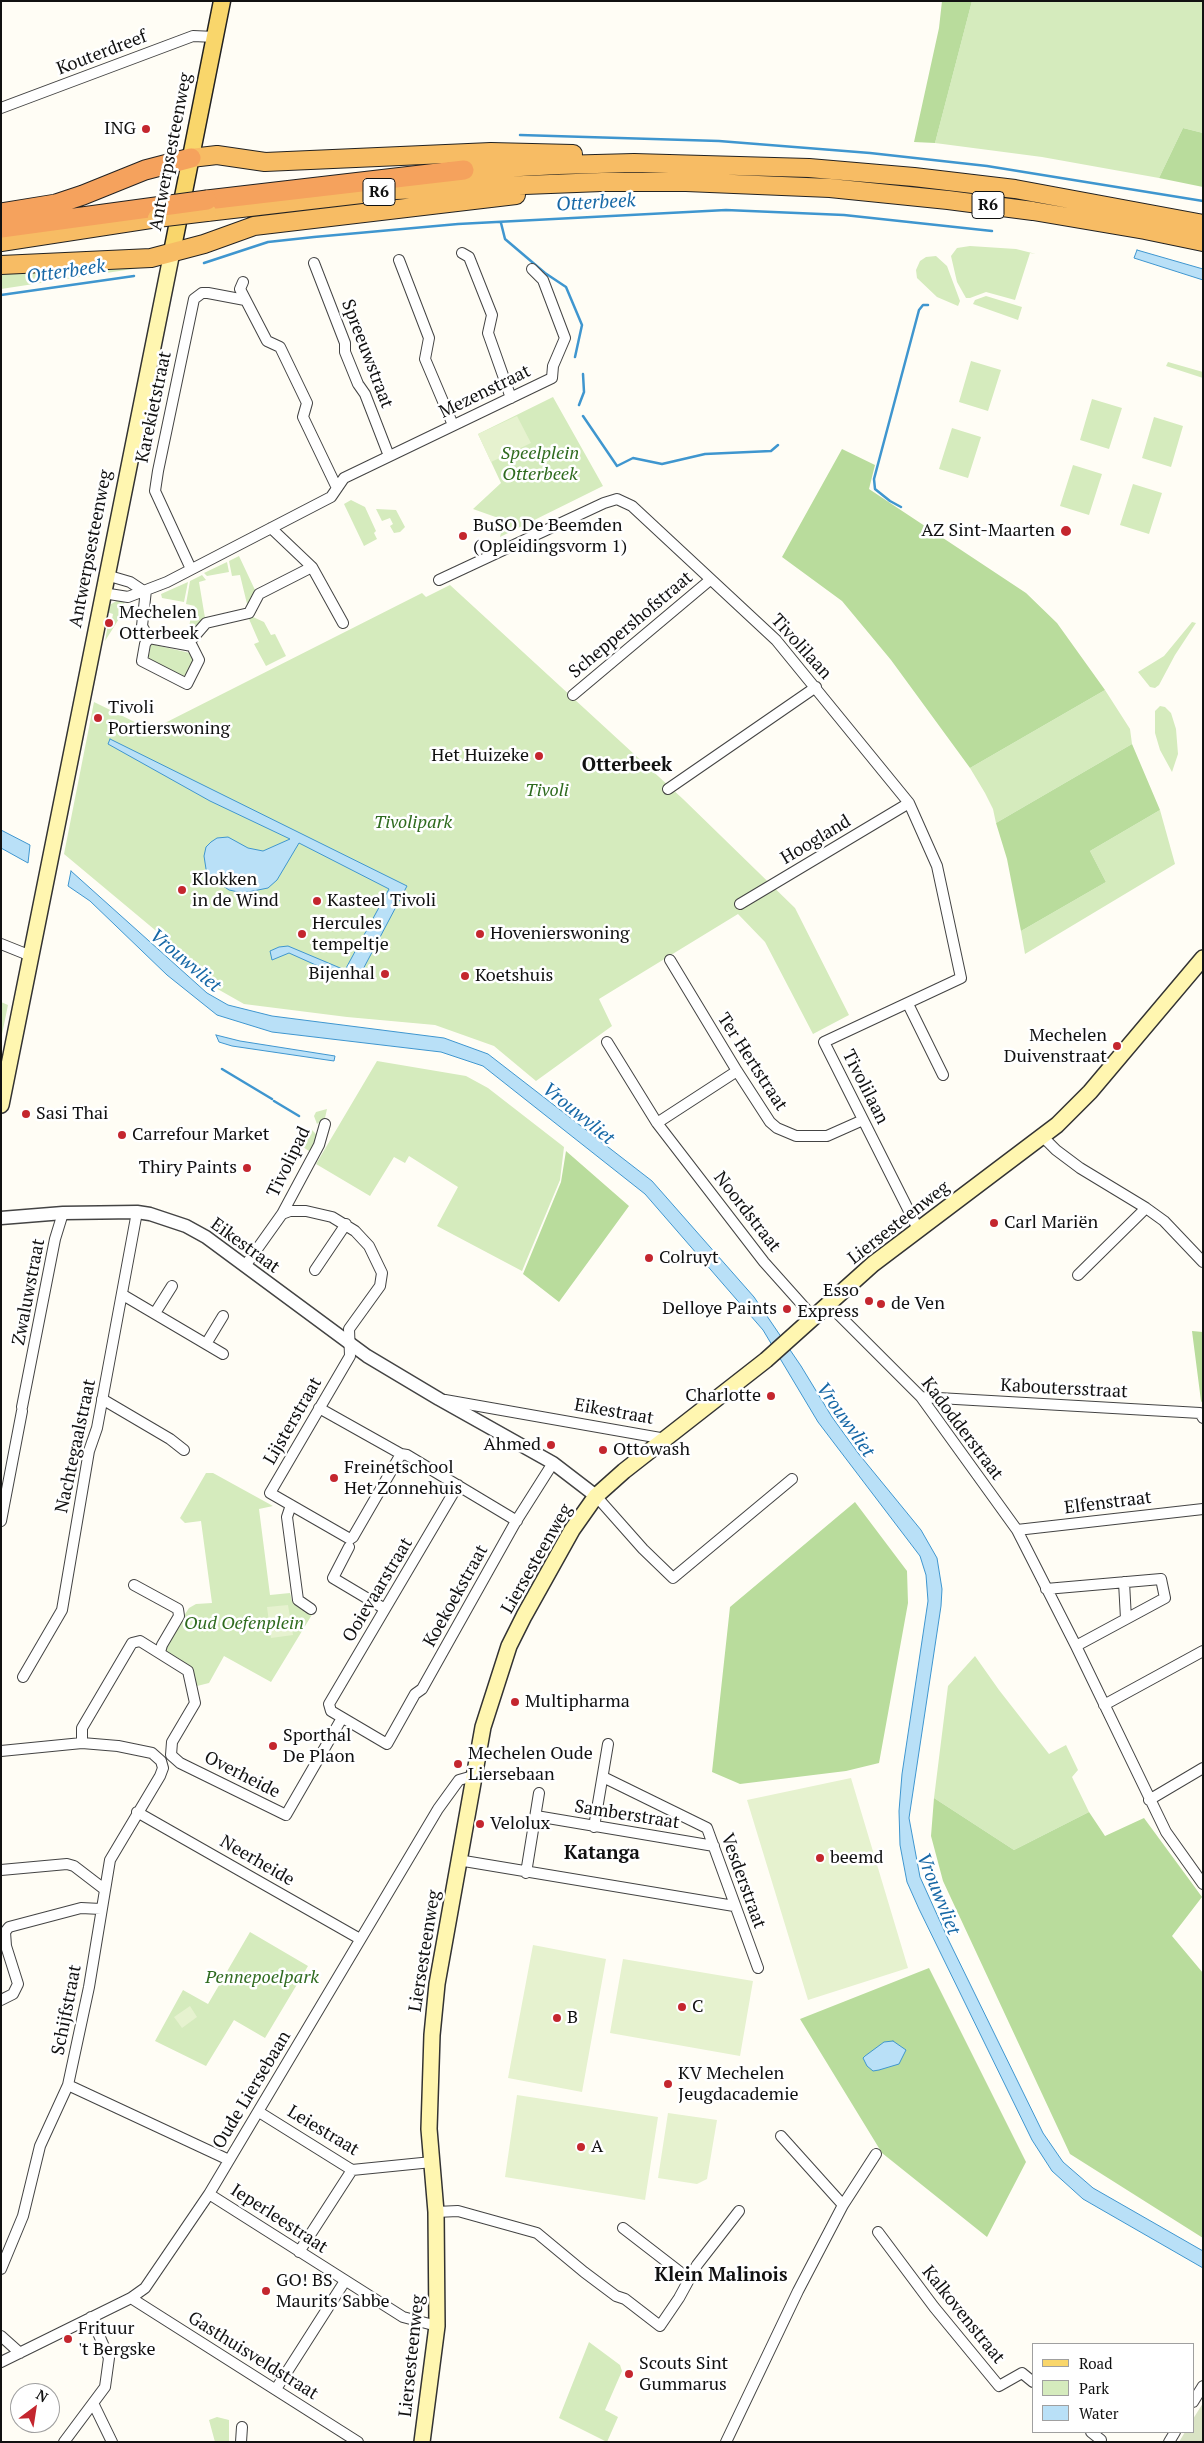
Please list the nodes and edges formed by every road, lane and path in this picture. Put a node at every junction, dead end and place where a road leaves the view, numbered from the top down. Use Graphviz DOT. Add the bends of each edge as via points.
graph roads {
  1 [pos="222,1"];
  2 [pos="214,37"];
  3 [pos="1,108"];
  4 [pos="191,158"];
  5 [pos="634,164"];
  6 [pos="464,170"];
  7 [pos="551,183"];
  8 [pos="207,206"];
  9 [pos="160,212"];
  10 [pos="1147,212"];
  11 [pos="1,213"];
  12 [pos="1203,214"];
  13 [pos="1203,224"];
  14 [pos="1,228"];
  15 [pos="1145,230"];
  16 [pos="1,242"];
  17 [pos="1203,242"];
  18 [pos="172,252"];
  19 [pos="1203,252"];
  20 [pos="462,254"];
  21 [pos="399,260"];
  22 [pos="314,263"];
  23 [pos="1,265"];
  24 [pos="532,269"];
  25 [pos="243,282"];
  26 [pos="245,300"];
  27 [pos="512,398"];
  28 [pos="453,425"];
  29 [pos="389,456"];
  30 [pos="337,488"];
  31 [pos="271,528"];
  32 [pos="312,567"];
  33 [pos="192,568"];
  34 [pos="106,575"];
  35 [pos="439,580"];
  36 [pos="710,580"];
  37 [pos="144,590"];
  38 [pos="103,593"];
  39 [pos="343,623"];
  40 [pos="149,638"];
  41 [pos="186,645"];
  42 [pos="816,688"];
  43 [pos="574,695"];
  44 [pos="668,789"];
  45 [pos="909,803"];
  46 [pos="740,904"];
  47 [pos="1,944"];
  48 [pos="31,956"];
  49 [pos="1203,958"];
  50 [pos="670,960"];
  51 [pos="908,1004"];
  52 [pos="607,1042"];
  53 [pos="738,1071"];
  54 [pos="943,1075"];
  55 [pos="1,1104"];
  56 [pos="863,1120"];
  57 [pos="657,1123"];
  58 [pos="325,1124"];
  59 [pos="1043,1137"];
  60 [pos="1146,1208"];
  61 [pos="137,1212"];
  62 [pos="63,1213"];
  63 [pos="282,1214"];
  64 [pos="1,1218"];
  65 [pos="346,1224"];
  66 [pos="918,1229"];
  67 [pos="1203,1262"];
  68 [pos="245,1266"];
  69 [pos="315,1270"];
  70 [pos="1078,1275"];
  71 [pos="172,1286"];
  72 [pos="123,1295"];
  73 [pos="829,1305"];
  74 [pos="155,1313"];
  75 [pos="223,1316"];
  76 [pos="814,1318"];
  77 [pos="206,1344"];
  78 [pos="350,1344"];
  79 [pos="223,1354"];
  80 [pos="921,1397"];
  81 [pos="102,1399"];
  82 [pos="438,1399"];
  83 [pos="319,1408"];
  84 [pos="1203,1418"];
  85 [pos="666,1439"];
  86 [pos="184,1450"];
  87 [pos="401,1454"];
  88 [pos="552,1463"];
  89 [pos="792,1479"];
  90 [pos="458,1485"];
  91 [pos="596,1496"];
  92 [pos="291,1505"];
  93 [pos="1203,1508"];
  94 [pos="1,1521"];
  95 [pos="517,1521"];
  96 [pos="1017,1530"];
  97 [pos="350,1543"];
  98 [pos="1124,1582"];
  99 [pos="134,1585"];
  100 [pos="1046,1589"];
  101 [pos="385,1608"];
  102 [pos="311,1609"];
  103 [pos="1126,1619"];
  104 [pos="1076,1646"];
  105 [pos="1203,1651"];
  106 [pos="160,1652"];
  107 [pos="23,1677"];
  108 [pos="1104,1706"];
  109 [pos="342,1718"];
  110 [pos="82,1743"];
  111 [pos="608,1744"];
  112 [pos="1,1750"];
  113 [pos="171,1752"];
  114 [pos="161,1761"];
  115 [pos="1203,1768"];
  116 [pos="473,1776"];
  117 [pos="603,1777"];
  118 [pos="539,1793"];
  119 [pos="1149,1800"];
  120 [pos="137,1812"];
  121 [pos="536,1816"];
  122 [pos="594,1827"];
  123 [pos="714,1846"];
  124 [pos="458,1860"];
  125 [pos="1,1870"];
  126 [pos="526,1873"];
  127 [pos="1203,1884"];
  128 [pos="104,1889"];
  129 [pos="734,1906"];
  130 [pos="101,1908"];
  131 [pos="360,1939"];
  132 [pos="758,1968"];
  133 [pos="1,2000"];
  134 [pos="68,2085"];
  135 [pos="259,2112"];
  136 [pos="782,2136"];
  137 [pos="876,2154"];
  138 [pos="229,2160"];
  139 [pos="432,2162"];
  140 [pos="352,2170"];
  141 [pos="209,2194"];
  142 [pos="843,2205"];
  143 [pos="739,2210"];
  144 [pos="436,2212"];
  145 [pos="623,2228"];
  146 [pos="878,2232"];
  147 [pos="299,2252"];
  148 [pos="1,2269"];
  149 [pos="689,2279"];
  150 [pos="345,2280"];
  151 [pos="131,2298"];
  152 [pos="91,2317"];
  153 [pos="437,2326"];
  154 [pos="1,2336"];
  155 [pos="20,2353"];
  156 [pos="1,2362"];
  157 [pos="1032,2381"];
  158 [pos="1203,2386"];
  159 [pos="276,2390"];
  160 [pos="1194,2400"];
  161 [pos="94,2405"];
  162 [pos="242,2427"];
  163 [pos="1092,2433"];
  164 [pos="64,2442"];
  165 [pos="112,2442"];
  166 [pos="241,2442"];
  167 [pos="358,2442"];
  168 [pos="422,2442"];
  169 [pos="726,2442"];
  170 [pos="1099,2442"];
  1 -- 2 [label="main road, Antwerpsesteenweg"];
  2 -- 3 [label="street, Kouterdreef" via="193,36"];
  2 -- 4 [label="main road, Antwerpsesteenweg"];
  4 -- 5 [label="highway" via="217,155 265,162 492,152 617,157"];
  4 -- 11 [label="highway" via="145,170 56,204"];
  4 -- 18 [label="main road, Antwerpsesteenweg"];
  5 -- 6 [label="highway, R6"];
  5 -- 10 [label="highway, R6" via="809,168 914,177 1015,189"];
  6 -- 8 [label="highway, R6"];
  7 -- 8 [label="highway, R6" via="396,190"];
  7 -- 15 [label="highway, R6" via="686,182 830,188 1033,211"];
  7 -- 18 [label="highway" via="530,194 254,226"];
  8 -- 9 [label="highway, R6, bridge"];
  9 -- 14 [label="highway, R6"];
  9 -- 16 [label="highway, R6"];
  10 -- 12 [label="highway" via="1170,209"];
  10 -- 13 [label="highway, R6"];
  15 -- 17 [label="highway, R6"];
  15 -- 19 [label="highway" via="1154,238"];
  18 -- 23 [label="highway" via="151,258"];
  18 -- 34 [label="main road, Antwerpsesteenweg"];
  20 -- 27 [label="street" via="468,257 492,315 488,333"];
  21 -- 28 [label="street" via="429,338 425,359"];
  22 -- 29 [label="street, Spreeuwstraat" via="358,384"];
  24 -- 27 [label="street, Mezenstraat" via="543,280 565,338 553,366 552,378"];
  25 -- 26 [label="street" via="240,289"];
  26 -- 30 [label="street" via="266,342 280,347 307,403 303,417"];
  26 -- 33 [label="street, Karekietstraat" via="208,293 194,299 158,471 155,491"];
  27 -- 28 [label="street, Mezenstraat"];
  28 -- 29 [label="street, Mezenstraat"];
  29 -- 30 [label="street, Mezenstraat" via="344,478"];
  30 -- 31 [label="street, Mezenstraat" via="331,497"];
  31 -- 32 [label="street"];
  31 -- 33 [label="street"];
  32 -- 39 [label="street"];
  32 -- 41 [label="street" via="259,594 249,613 206,622"];
  33 -- 37 [label="street"];
  34 -- 37 [label="street"];
  34 -- 38 [label="main road, Antwerpsesteenweg"];
  35 -- 36 [label="street, Tivolilaan" via="617,499 632,506"];
  36 -- 42 [label="street, Tivolilaan" via="776,640"];
  36 -- 43 [label="street, Scheppershofstraat"];
  37 -- 38 [label="street" via="128,597"];
  37 -- 40 [label="street" via="142,626"];
  38 -- 48 [label="main road, Antwerpsesteenweg"];
  40 -- 41 [label="street"];
  40 -- 41 [label="street" via="142,661 188,684 199,660 192,646"];
  42 -- 44 [label="street"];
  42 -- 45 [label="street, Tivolilaan"];
  45 -- 46 [label="street, Hoogland"];
  45 -- 51 [label="street, Tivolilaan" via="937,866 961,978"];
  47 -- 48 [label="street"];
  48 -- 55 [label="main road, Antwerpsesteenweg"];
  49 -- 59 [label="main road, Liersesteenweg" via="1090,1092"];
  50 -- 53 [label="street, Ter Hertstraat"];
  51 -- 54 [label="street"];
  51 -- 56 [label="street, Tivolilaan" via="824,1042"];
  52 -- 57 [label="street, Noordstraat"];
  53 -- 56 [label="street, Ter Hertstraat" via="770,1122 785,1132 796,1136 827,1136"];
  53 -- 57 [label="street"];
  56 -- 66 [label="street, Tivolilaan"];
  57 -- 76 [label="street, Noordstraat" via="764,1262"];
  58 -- 63 [label="street, Tivolipad" via="319,1145"];
  59 -- 60 [label="street" via="1080,1168"];
  59 -- 66 [label="main road, Liersesteenweg"];
  60 -- 67 [label="street" via="1164,1221"];
  60 -- 70 [label="street"];
  61 -- 62 [label="street, Eikestraat"];
  61 -- 68 [label="street, Eikestraat" via="186,1226"];
  61 -- 72 [label="street, Nachtegaalstraat"];
  62 -- 64 [label="street, Eikestraat"];
  62 -- 94 [label="street, Zwaluwstraat" via="55,1239"];
  63 -- 65 [label="street" via="313,1212"];
  63 -- 68 [label="street, Tivolipad"];
  65 -- 69 [label="street"];
  65 -- 78 [label="street, Lijsterstraat" via="369,1246 382,1277 380,1286 349,1329"];
  66 -- 73 [label="main road, Liersesteenweg" via="873,1264"];
  68 -- 78 [label="street, Eikestraat"];
  71 -- 74 [label="street"];
  72 -- 74 [label="street"];
  72 -- 81 [label="street, Nachtegaalstraat"];
  73 -- 76 [label="main road, Liersesteenweg"];
  73 -- 80 [label="street, Kadodderstraat"];
  74 -- 77 [label="street"];
  75 -- 77 [label="street"];
  76 -- 85 [label="main road, Liersesteenweg"];
  77 -- 79 [label="street"];
  78 -- 82 [label="street, Eikestraat"];
  78 -- 83 [label="street, Lijsterstraat" via="350,1356"];
  80 -- 84 [label="street, Kaboutersstraat" via="1200,1413"];
  80 -- 96 [label="street, Kadodderstraat"];
  81 -- 86 [label="street"];
  81 -- 107 [label="street, Nachtegaalstraat" via="62,1610"];
  82 -- 85 [label="street, Eikestraat"];
  82 -- 88 [label="street, Eikestraat"];
  83 -- 87 [label="street"];
  83 -- 92 [label="street, Lijsterstraat" via="270,1493"];
  85 -- 91 [label="main road, Liersesteenweg"];
  87 -- 90 [label="street"];
  87 -- 97 [label="street"];
  88 -- 91 [label="street, Eikestraat"];
  88 -- 95 [label="street, Koekoekstraat"];
  89 -- 91 [label="street, Liersesteenweg" via="673,1578"];
  90 -- 95 [label="street"];
  90 -- 101 [label="street, Ooievaarstraat"];
  91 -- 116 [label="main road, Liersesteenweg" via="572,1530 509,1646 483,1727"];
  92 -- 97 [label="street, Lijsterstraat"];
  92 -- 102 [label="street" via="287,1517 298,1600"];
  93 -- 96 [label="street, Elfenstraat"];
  95 -- 109 [label="street, Koekoekstraat" via="422,1689 415,1694 387,1744"];
  96 -- 100 [label="street, Kadodderstraat"];
  97 -- 101 [label="street" via="333,1578"];
  98 -- 100 [label="street"];
  98 -- 103 [label="street"];
  98 -- 103 [label="street" via="1161,1580 1164,1598"];
  99 -- 106 [label="street" via="178,1609 178,1616"];
  100 -- 104 [label="street, Kadodderstraat"];
  101 -- 109 [label="street, Ooievaarstraat" via="329,1704 331,1711"];
  103 -- 104 [label="street"];
  104 -- 108 [label="street, Kadodderstraat"];
  105 -- 108 [label="street"];
  106 -- 110 [label="street" via="140,1640 132,1643 82,1728"];
  106 -- 113 [label="street" via="188,1671 195,1703 172,1742"];
  108 -- 119 [label="street, Kadodderstraat"];
  109 -- 113 [label="street, Overheide" via="286,1815 180,1763"];
  110 -- 112 [label="street"];
  110 -- 114 [label="street" via="152,1753"];
  111 -- 117 [label="street"];
  113 -- 114 [label="street"];
  114 -- 120 [label="street, Schijfstraat" via="160,1776"];
  115 -- 119 [label="street"];
  116 -- 124 [label="main road, Liersesteenweg"];
  116 -- 131 [label="street, Oude Liersebaan" via="459,1780 438,1808"];
  117 -- 122 [label="street"];
  117 -- 123 [label="street, Vesderstraat" via="707,1828"];
  118 -- 121 [label="street"];
  119 -- 127 [label="street, Kadodderstraat" via="1166,1832"];
  120 -- 128 [label="street, Schijfstraat" via="110,1860"];
  120 -- 131 [label="street, Neerheide"];
  121 -- 122 [label="street, Samberstraat"];
  121 -- 126 [label="street"];
  122 -- 123 [label="street, Samberstraat"];
  123 -- 129 [label="street, Vesderstraat"];
  124 -- 126 [label="street"];
  124 -- 139 [label="main road, Liersesteenweg" via="437,1984 432,2035"];
  125 -- 128 [label="street" via="66,1864 74,1866"];
  126 -- 129 [label="street"];
  128 -- 130 [label="street, Schijfstraat"];
  129 -- 132 [label="street, Vesderstraat"];
  130 -- 133 [label="street" via="80,1908 9,1927 5,1932 6,1946 18,1984 13,1994"];
  130 -- 134 [label="street, Schijfstraat" via="89,1987"];
  131 -- 135 [label="street, Oude Liersebaan"];
  134 -- 138 [label="street"];
  134 -- 148 [label="street, Schijfstraat" via="40,2146 24,2216"];
  135 -- 138 [label="street, Oude Liersebaan"];
  135 -- 140 [label="street, Leiestraat"];
  136 -- 142 [label="street"];
  137 -- 142 [label="street"];
  138 -- 141 [label="street, Oude Liersebaan"];
  139 -- 140 [label="street, Leiestraat"];
  139 -- 144 [label="main road, Liersesteenweg"];
  140 -- 147 [label="street"];
  141 -- 147 [label="street, Ieperleestraat"];
  141 -- 151 [label="street, Oude Liersebaan" via="145,2288"];
  142 -- 169 [label="street"];
  143 -- 149 [label="street"];
  144 -- 149 [label="street" via="458,2211 536,2233 660,2326"];
  144 -- 153 [label="main road, Liersesteenweg"];
  145 -- 149 [label="street"];
  146 -- 157 [label="street, Kalkovenstraat" via="999,2386 1022,2373"];
  147 -- 150 [label="street, Ieperleestraat"];
  150 -- 153 [label="street, Ieperleestraat" via="403,2316"];
  150 -- 159 [label="street"];
  151 -- 152 [label="street, Oude Liersebaan"];
  151 -- 159 [label="street, Gasthuisveldstraat"];
  152 -- 155 [label="street, Oude Liersebaan"];
  152 -- 161 [label="street" via="109,2358 105,2387"];
  153 -- 168 [label="main road, Liersesteenweg"];
  154 -- 155 [label="street"];
  155 -- 156 [label="street, Oude Liersebaan"];
  158 -- 160 [label="street"];
  159 -- 167 [label="street, Gasthuisveldstraat"];
  161 -- 164 [label="street"];
  161 -- 165 [label="street"];
  162 -- 166 [label="street"];
  163 -- 170 [label="street"];
}
